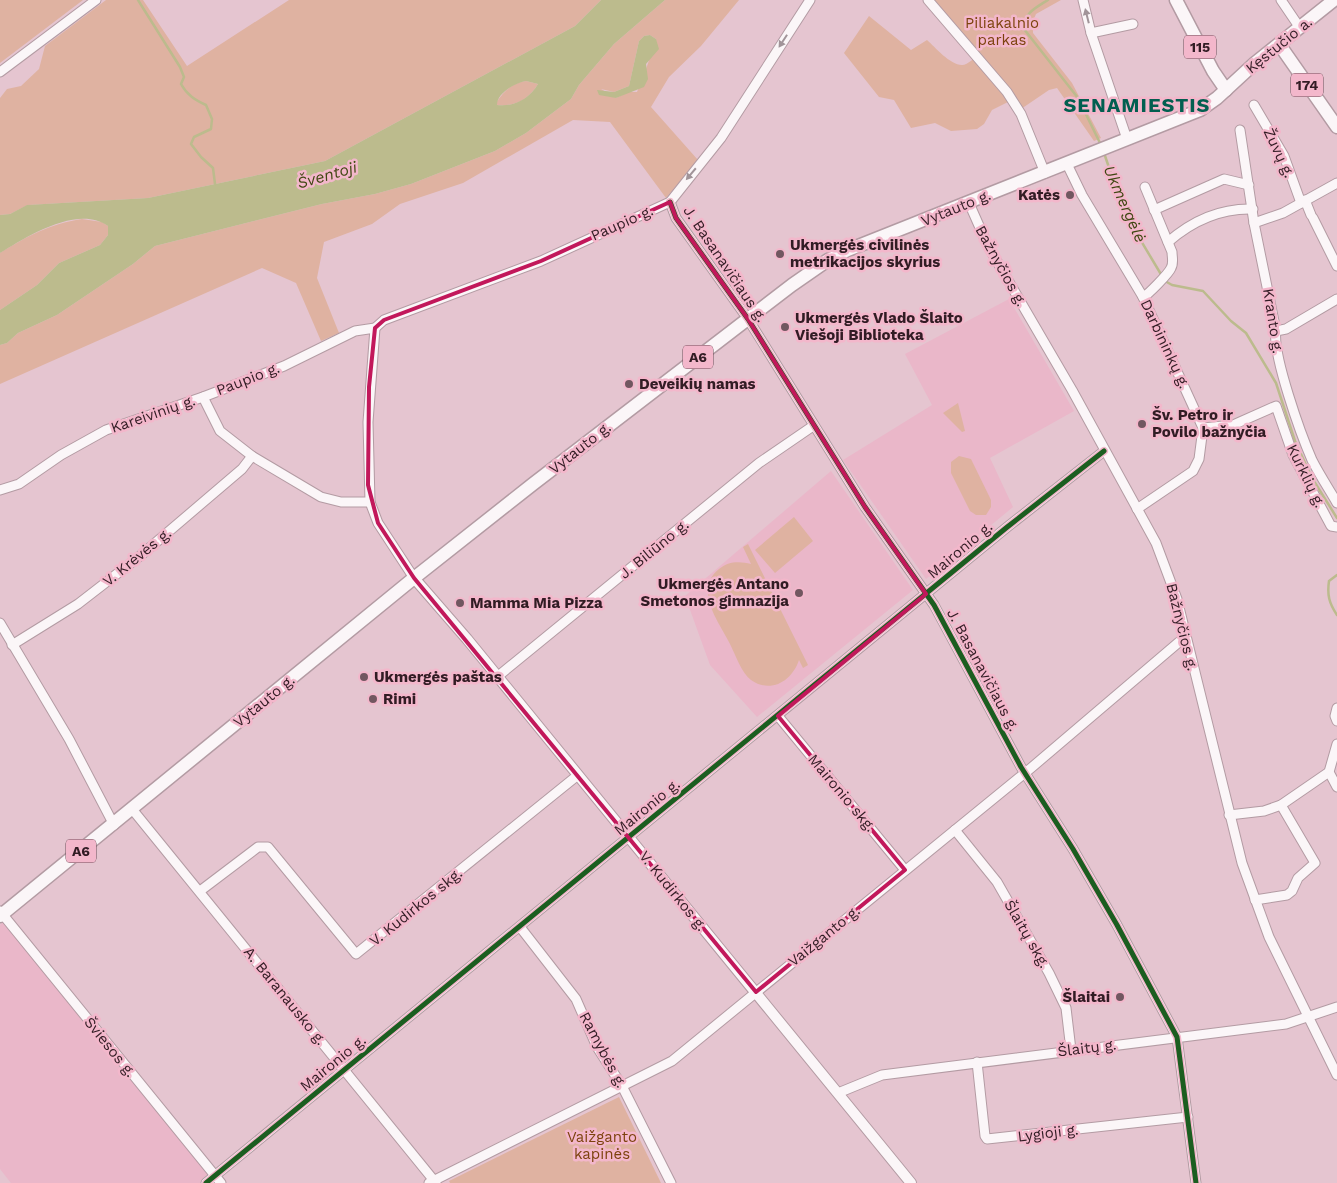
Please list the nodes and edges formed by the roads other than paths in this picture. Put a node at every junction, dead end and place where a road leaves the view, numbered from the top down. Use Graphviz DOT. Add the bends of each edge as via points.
graph roads {
  1 [pos="96,0"];
  2 [pos="810,0"];
  3 [pos="928,0"];
  4 [pos="1083,0"];
  5 [pos="1176,0"];
  6 [pos="1280,0"];
  7 [pos="1334,0"];
  8 [pos="1133,24"];
  9 [pos="1300,28"];
  10 [pos="1091,33"];
  11 [pos="1279,44"];
  12 [pos="0,72"];
  13 [pos="1226,90"];
  14 [pos="1254,105"];
  15 [pos="1337,127"];
  16 [pos="1240,130"];
  17 [pos="1127,139"];
  18 [pos="1067,164"];
  19 [pos="1045,173"];
  20 [pos="1337,184"];
  21 [pos="1249,185"];
  22 [pos="1145,187"];
  23 [pos="670,202"];
  24 [pos="1303,202"];
  25 [pos="968,203"];
  26 [pos="1253,209"];
  27 [pos="1154,210"];
  28 [pos="1254,224"];
  29 [pos="1168,242"];
  30 [pos="1337,266"];
  31 [pos="1143,297"];
  32 [pos="1337,299"];
  33 [pos="748,319"];
  34 [pos="375,328"];
  35 [pos="1276,331"];
  36 [pos="203,397"];
  37 [pos="813,426"];
  38 [pos="1204,428"];
  39 [pos="1104,452"];
  40 [pos="252,456"];
  41 [pos="0,490"];
  42 [pos="370,502"];
  43 [pos="1337,503"];
  44 [pos="1137,509"];
  45 [pos="1336,527"];
  46 [pos="414,578"];
  47 [pos="926,594"];
  48 [pos="0,623"];
  49 [pos="1186,640"];
  50 [pos="12,645"];
  51 [pos="498,677"];
  52 [pos="1337,708"];
  53 [pos="778,716"];
  54 [pos="1337,720"];
  55 [pos="1337,744"];
  56 [pos="1025,772"];
  57 [pos="1329,772"];
  58 [pos="578,775"];
  59 [pos="1337,787"];
  60 [pos="1282,805"];
  61 [pos="132,810"];
  62 [pos="1230,815"];
  63 [pos="114,825"];
  64 [pos="955,830"];
  65 [pos="629,838"];
  66 [pos="905,870"];
  67 [pos="200,891"];
  68 [pos="1254,900"];
  69 [pos="1,914"];
  70 [pos="520,927"];
  71 [pos="756,992"];
  72 [pos="1337,1007"];
  73 [pos="1309,1018"];
  74 [pos="1177,1037"];
  75 [pos="1071,1050"];
  76 [pos="977,1062"];
  77 [pos="345,1069"];
  78 [pos="1337,1075"];
  79 [pos="622,1086"];
  80 [pos="838,1093"];
  81 [pos="1188,1117"];
  82 [pos="218,1179"];
  83 [pos="433,1182"];
  84 [pos="206,1183"];
  85 [pos="671,1183"];
  86 [pos="911,1183"];
  87 [pos="1196,1183"];
  1 -- 12 [label="street"];
  2 -- 23 [label="street, Paupio g., one-way" via="721,138"];
  3 -- 19 [label="street" via="1011,98 1021,114"];
  10 -- 4 [label="street, one-way"];
  5 -- 13 [label="main road, 115"];
  6 -- 9 [label="street"];
  7 -- 9 [label="main road, Kęstučio a. / A6"];
  8 -- 10 [label="street"];
  9 -- 11 [label="main road, Kęstučio a. / A6"];
  10 -- 17 [label="street"];
  11 -- 13 [label="main road, Kęstučio a. / A6"];
  11 -- 15 [label="main road, 174"];
  13 -- 17 [label="main road, Vytauto g. / A6" via="1200,110"];
  14 -- 24 [label="street, Žuvų g." via="1284,156"];
  16 -- 21 [label="street, Kranto g."];
  17 -- 18 [label="main road, Vytauto g. / A6"];
  18 -- 19 [label="main road, Vytauto g. / A6"];
  18 -- 31 [label="street, Darbininkų g."];
  19 -- 25 [label="main road, Vytauto g. / A6"];
  20 -- 24 [label="street"];
  21 -- 26 [label="street, Kranto g."];
  21 -- 27 [label="street" via="1224,179"];
  22 -- 27 [label="street"];
  23 -- 33 [label="street, J. Basanavičiaus g." via="676,218"];
  23 -- 34 [label="street, Paupio g." via="541,261 384,320"];
  24 -- 28 [label="street"];
  24 -- 30 [label="street, Žuvų g."];
  25 -- 33 [label="main road, Vytauto g. / A6" via="828,260"];
  25 -- 39 [label="street, Bažnyčios g." via="988,246 1072,390"];
  26 -- 28 [label="street, Kranto g."];
  26 -- 29 [label="street" via="1238,209 1205,218 1185,227"];
  27 -- 29 [label="street"];
  28 -- 35 [label="street, Kranto g."];
  29 -- 31 [label="street" via="1173,261 1171,268 1152,292"];
  31 -- 38 [label="street, Darbininkų g."];
  32 -- 35 [label="street" via="1286,330"];
  33 -- 37 [label="street, J. Basanavičiaus g."];
  33 -- 46 [label="main road, Vytauto g. / A6"];
  34 -- 36 [label="street, Paupio g." via="355,331 284,366"];
  34 -- 42 [label="street" via="368,422"];
  35 -- 43 [label="street, Kranto g." via="1280,363 1305,444"];
  36 -- 40 [label="street, Kareivinių g." via="220,431"];
  36 -- 41 [label="street, Kareivinių g." via="106,430 60,455 19,484"];
  37 -- 47 [label="street, J. Basanavičiaus g."];
  37 -- 51 [label="street, J. Biliūno g." via="759,463"];
  38 -- 44 [label="street" via="1199,460 1193,472"];
  38 -- 45 [label="street, Kurklių g." via="1233,424 1276,406 1293,455 1331,526"];
  39 -- 44 [label="street, Bažnyčios g."];
  39 -- 47 [label="street, Maironio g."];
  40 -- 42 [label="street, Kareivinių g." via="321,497 341,502"];
  40 -- 50 [label="street, V. Krėvės g." via="242,469 140,556 78,604"];
  42 -- 46 [label="street" via="378,523"];
  44 -- 49 [label="street, Bažnyčios g." via="1166,566"];
  46 -- 51 [label="street, V. Kudirkos g."];
  46 -- 61 [label="main road, Vytauto g. / A6"];
  47 -- 53 [label="street, Maironio g."];
  47 -- 56 [label="street, J. Basanavičiaus g."];
  48 -- 50 [label="street"];
  49 -- 56 [label="street, Vaižganto g."];
  49 -- 62 [label="street, Bažnyčios g."];
  50 -- 63 [label="street" via="69,739"];
  51 -- 58 [label="street, V. Kudirkos g."];
  52 -- 54 [label="street"];
  53 -- 65 [label="street, Maironio g."];
  53 -- 66 [label="street, Maironio skg."];
  55 -- 57 [label="street"];
  56 -- 64 [label="street, Vaižganto g."];
  56 -- 74 [label="street, J. Basanavičiaus g." via="1073,849"];
  57 -- 59 [label="street"];
  57 -- 60 [label="street"];
  58 -- 65 [label="street, V. Kudirkos g."];
  58 -- 67 [label="street, V. Kudirkos skg." via="356,954 268,847 258,847"];
  60 -- 62 [label="street" via="1264,812"];
  60 -- 68 [label="street" via="1315,863 1298,878 1287,895"];
  61 -- 63 [label="main road, Vytauto g. / A6"];
  61 -- 67 [label="street, A. Baranausko g."];
  62 -- 68 [label="street, Bažnyčios g."];
  63 -- 69 [label="main road, Vytauto g. / A6"];
  64 -- 66 [label="street, Vaižganto g."];
  64 -- 75 [label="street, Šlaitų skg." via="996,882 1049,973 1066,1008"];
  65 -- 70 [label="street, Maironio g."];
  65 -- 71 [label="street, V. Kudirkos g."];
  66 -- 71 [label="street, Vaižganto g."];
  67 -- 77 [label="street, A. Baranausko g."];
  68 -- 73 [label="street, Bažnyčios g."];
  69 -- 82 [label="street, Šviesos g."];
  70 -- 77 [label="street, Maironio g."];
  70 -- 79 [label="street, Ramybės g." via="576,998 597,1047"];
  71 -- 79 [label="street, Vaižganto g." via="672,1061"];
  71 -- 80 [label="street, V. Kudirkos g."];
  72 -- 73 [label="street, Šlaitų g."];
  73 -- 74 [label="street, Šlaitų g." via="1267,1027"];
  73 -- 78 [label="street, Bažnyčios g."];
  74 -- 75 [label="street, Šlaitų g."];
  74 -- 81 [label="street, J. Basanavičiaus g."];
  75 -- 76 [label="street, Šlaitų g."];
  76 -- 80 [label="street, Šlaitų g." via="882,1075"];
  76 -- 81 [label="street, Lygioji g." via="987,1139"];
  77 -- 82 [label="street, Maironio g."];
  77 -- 83 [label="street, A. Baranausko g."];
  79 -- 83 [label="street, Vaižganto g."];
  79 -- 85 [label="street, Ramybės g."];
  80 -- 86 [label="street, V. Kudirkos g."];
  81 -- 87 [label="street, J. Basanavičiaus g."];
  82 -- 84 [label="street, Maironio g."];
}
